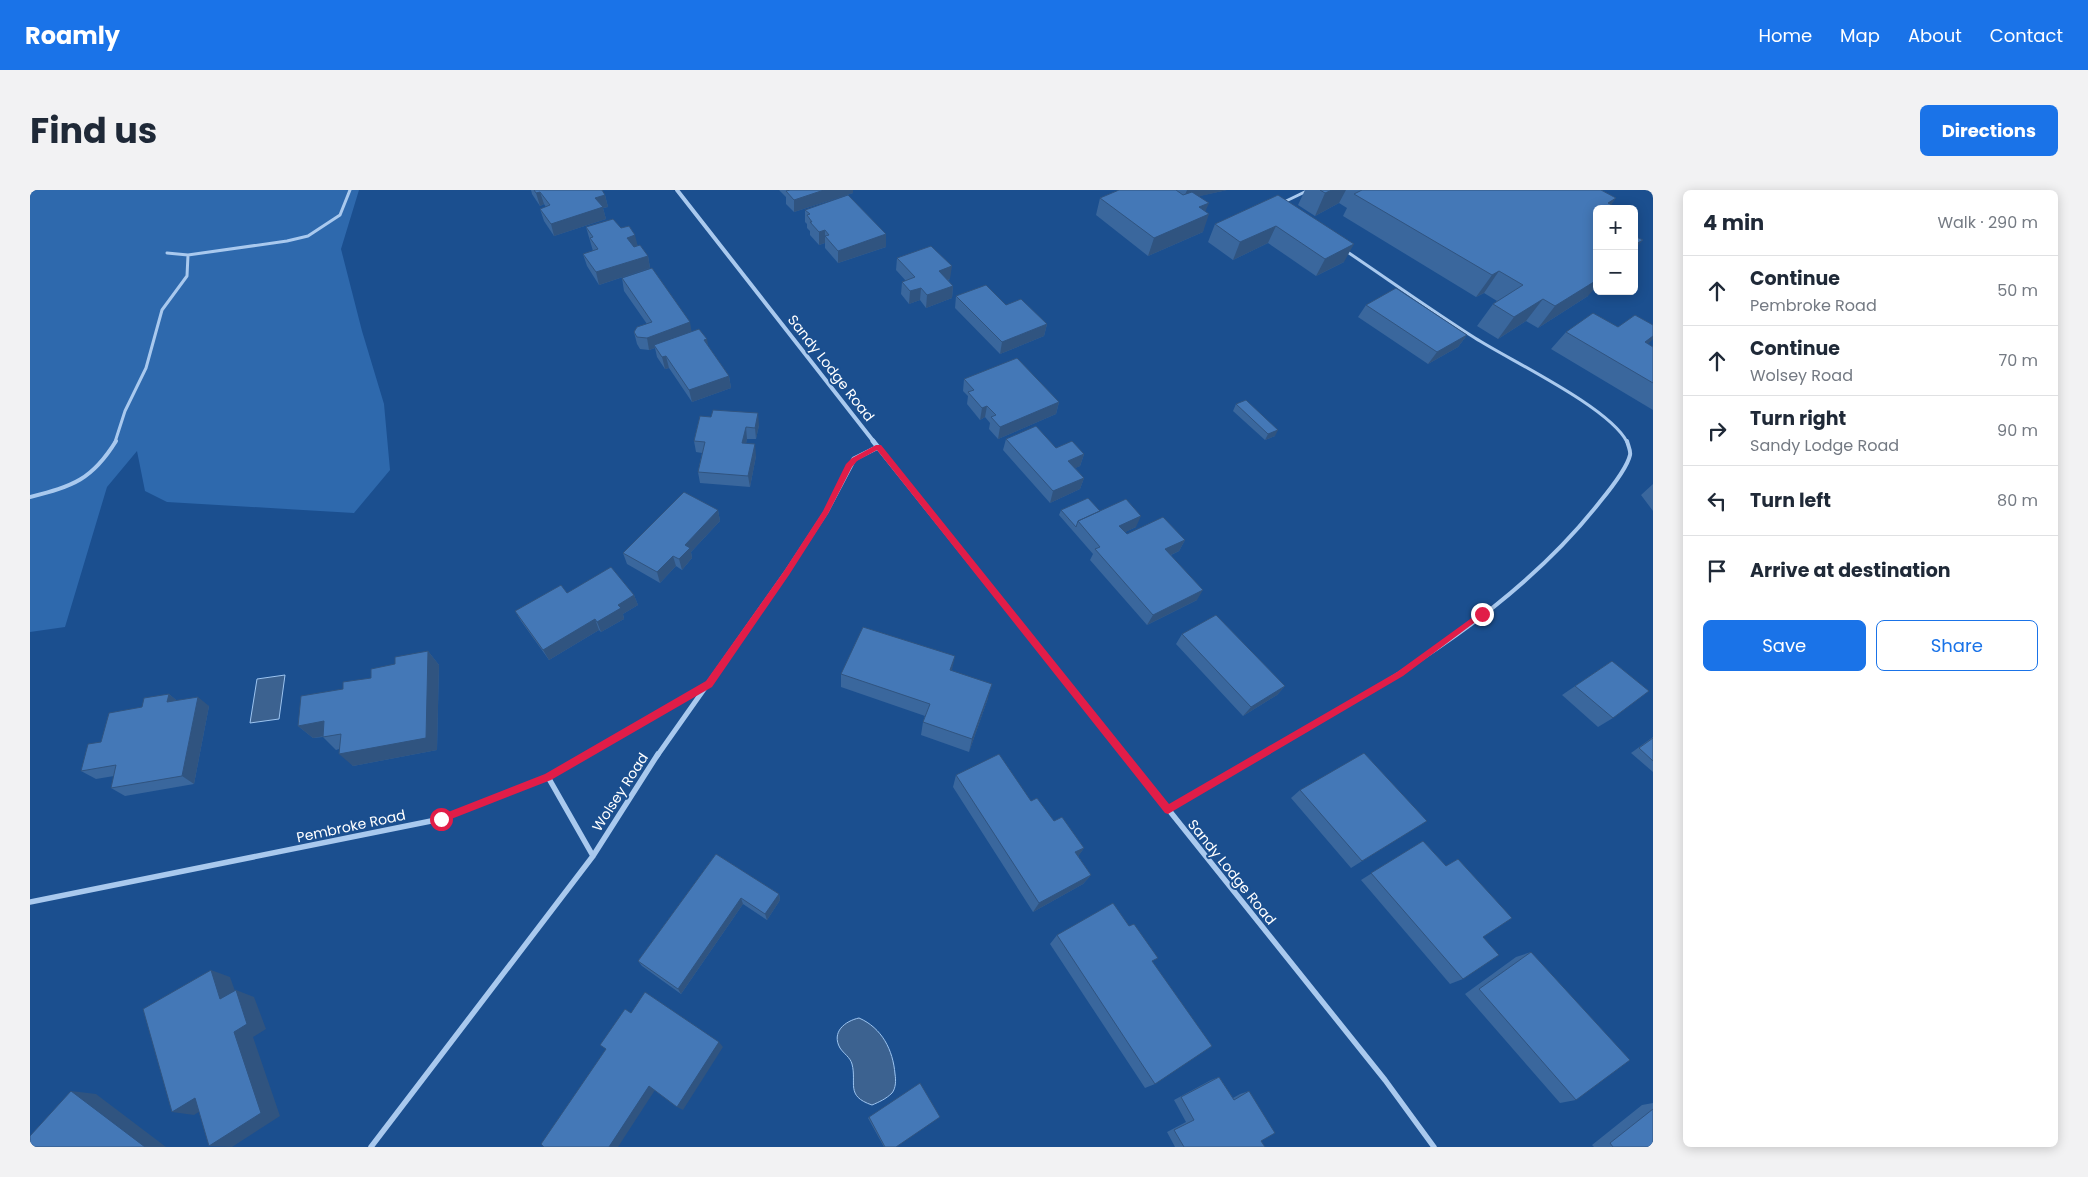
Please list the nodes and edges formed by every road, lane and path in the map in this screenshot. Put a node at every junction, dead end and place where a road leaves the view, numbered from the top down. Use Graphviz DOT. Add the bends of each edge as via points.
graph roads {
  1 [pos="350,190"];
  2 [pos="677,190"];
  3 [pos="1299,190"];
  4 [pos="1309,190"];
  5 [pos="1303,193"];
  6 [pos="1279,204"];
  7 [pos="1345,251"];
  8 [pos="168,253"];
  9 [pos="188,255"];
  10 [pos="878,447"];
  11 [pos="30,497"];
  12 [pos="709,684"];
  13 [pos="548,777"];
  14 [pos="1168,810"];
  15 [pos="593,856"];
  16 [pos="30,902"];
  17 [pos="371,1147"];
  18 [pos="1434,1147"];
  1 -- 9 [label="lane" via="340,215 308,236"];
  2 -- 10 [label="street, Sandy Lodge Road"];
  3 -- 5 [label="lane"];
  4 -- 5 [label="lane"];
  5 -- 6 [label="lane"];
  7 -- 14 [label="lane" via="1475,338 1585,403 1622,434 1627,440 1630,455 1618,480 1581,526 1512,594 1400,674"];
  8 -- 9 [label="lane"];
  9 -- 11 [label="lane" via="187,276 162,310 146,368 125,411 116,440 105,458 88,476 62,489"];
  10 -- 12 [label="street, Wolsey Road" via="854,459 849,466 826,512"];
  10 -- 14 [label="street, Sandy Lodge Road"];
  12 -- 13 [label="street, Pembroke Road"];
  12 -- 15 [label="street, Wolsey Road" via="646,772"];
  13 -- 15 [label="street"];
  13 -- 16 [label="street, Pembroke Road" via="441,819"];
  14 -- 18 [label="street, Sandy Lodge Road" via="1385,1080"];
  15 -- 17 [label="street, Wolsey Road"];
}
